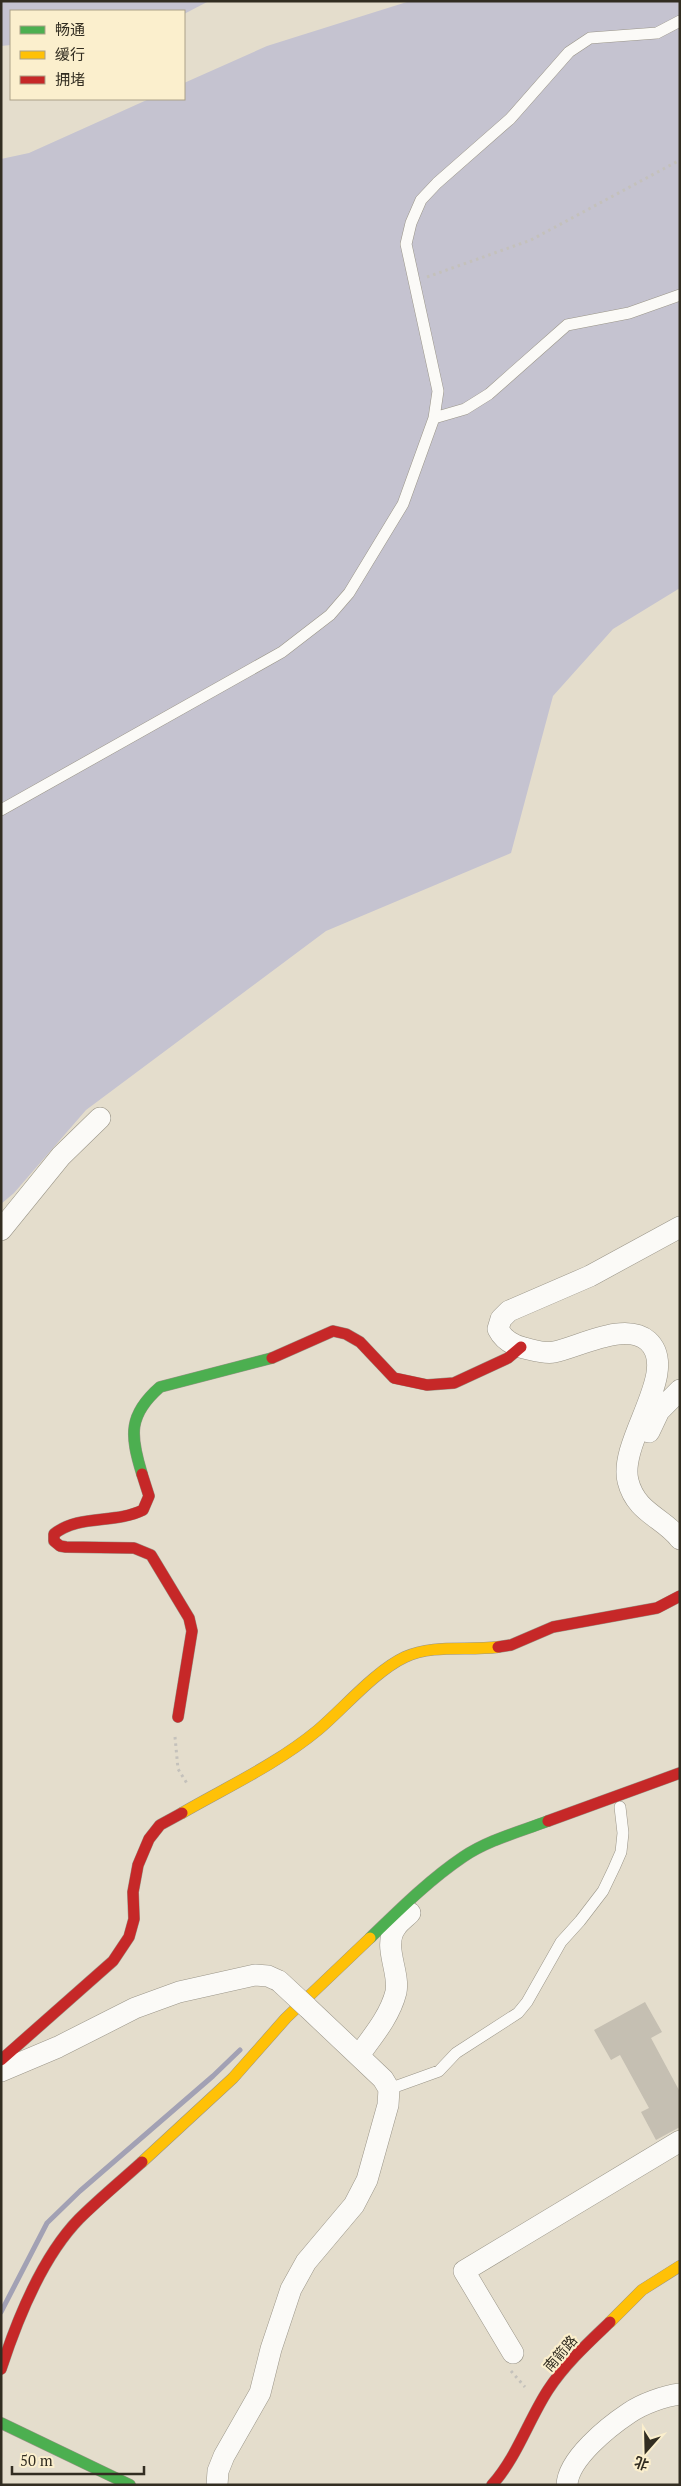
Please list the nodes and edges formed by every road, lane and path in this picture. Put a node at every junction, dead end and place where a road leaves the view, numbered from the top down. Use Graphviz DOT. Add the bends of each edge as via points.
graph roads {
  1 [pos="680,21"];
  2 [pos="680,160"];
  3 [pos="413,282"];
  4 [pos="680,295"];
  5 [pos="434,418"];
  6 [pos="1,810"];
  7 [pos="100,1118"];
  8 [pos="680,1227"];
  9 [pos="1,1230"];
  10 [pos="521,1347"];
  11 [pos="680,1390"];
  12 [pos="627,1462"];
  13 [pos="680,1539"];
  14 [pos="680,1596"];
  15 [pos="178,1717"];
  16 [pos="680,1774"];
  17 [pos="199,1804"];
  18 [pos="620,1806"];
  19 [pos="359,2055"];
  20 [pos="1,2060"];
  21 [pos="1,2072"];
  22 [pos="389,2089"];
  23 [pos="680,2141"];
  24 [pos="680,2266"];
  25 [pos="513,2352"];
  26 [pos="1,2369"];
  27 [pos="680,2394"];
  28 [pos="541,2406"];
  29 [pos="1,2423"];
  30 [pos="129,2484"];
  31 [pos="217,2485"];
  32 [pos="492,2485"];
  33 [pos="567,2485"];
  1 -- 3 [label="lane" via="657,33 590,38 569,52 510,119 421,200 410,223 406,244"];
  2 -- 3 [label="path" via="532,240"];
  3 -- 5 [label="lane" via="438,391"];
  4 -- 5 [label="lane" via="629,313 567,325 489,394 465,409"];
  5 -- 6 [label="lane" via="403,504 349,593 330,615 282,652"];
  7 -- 9 [label="street" via="61,1156"];
  8 -- 10 [label="street" via="590,1276 509,1311 501,1319 498,1329 502,1337"];
  10 -- 12 [label="street" via="552,1353 597,1338 621,1334 637,1335 649,1342 656,1355 658,1370 655,1387"];
  10 -- 15 [label="street" via="508,1358 460,1380 428,1385 394,1378 356,1339 339,1331 271,1358 160,1387 152,1393 132,1425 135,1450 148,1491 144,1510 130,1516 62,1526 54,1534 54,1541 66,1547 117,1546 151,1554 189,1618 192,1631"];
  11 -- 12 [label="street" via="659,1411 641,1450"];
  12 -- 13 [label="street" via="628,1480 638,1504"];
  14 -- 17 [label="street" via="657,1608 553,1627 511,1645 425,1650 403,1658 310,1736"];
  15 -- 17 [label="path" via="175,1737 178,1769"];
  16 -- 18 [label="street" via="675,1788"];
  16 -- 26 [label="street" via="489,1843 463,1857 416,1894 286,2018 233,2078 78,2220 65,2236 26,2305"];
  17 -- 20 [label="street" via="160,1825 149,1839 138,1865 134,1919 129,1937 113,1961"];
  18 -- 19 [label="street" via="493,1853 427,1896 394,1928 390,1952 397,1975 396,1991 390,2008"];
  18 -- 22 [label="lane" via="622,1842 614,1868 603,1891 561,1942 527,2002 518,2013 456,2054 439,2071"];
  19 -- 21 [label="street, bridge" via="279,1981 255,1975 179,1992 135,2008"];
  19 -- 22 [label="street"];
  22 -- 31 [label="street" via="388,2105 367,2180 354,2204 306,2262 291,2289 260,2394 224,2456"];
  23 -- 25 [label="street" via="464,2271"];
  24 -- 28 [label="street, 南箭路" via="642,2290 569,2362 548,2390"];
  25 -- 28 [label="path" via="511,2371"];
  27 -- 33 [label="street" via="668,2395 629,2412 583,2452 568,2475"];
  28 -- 32 [label="street, 南箭路" via="502,2474"];
  29 -- 30 [label="street"];
}
